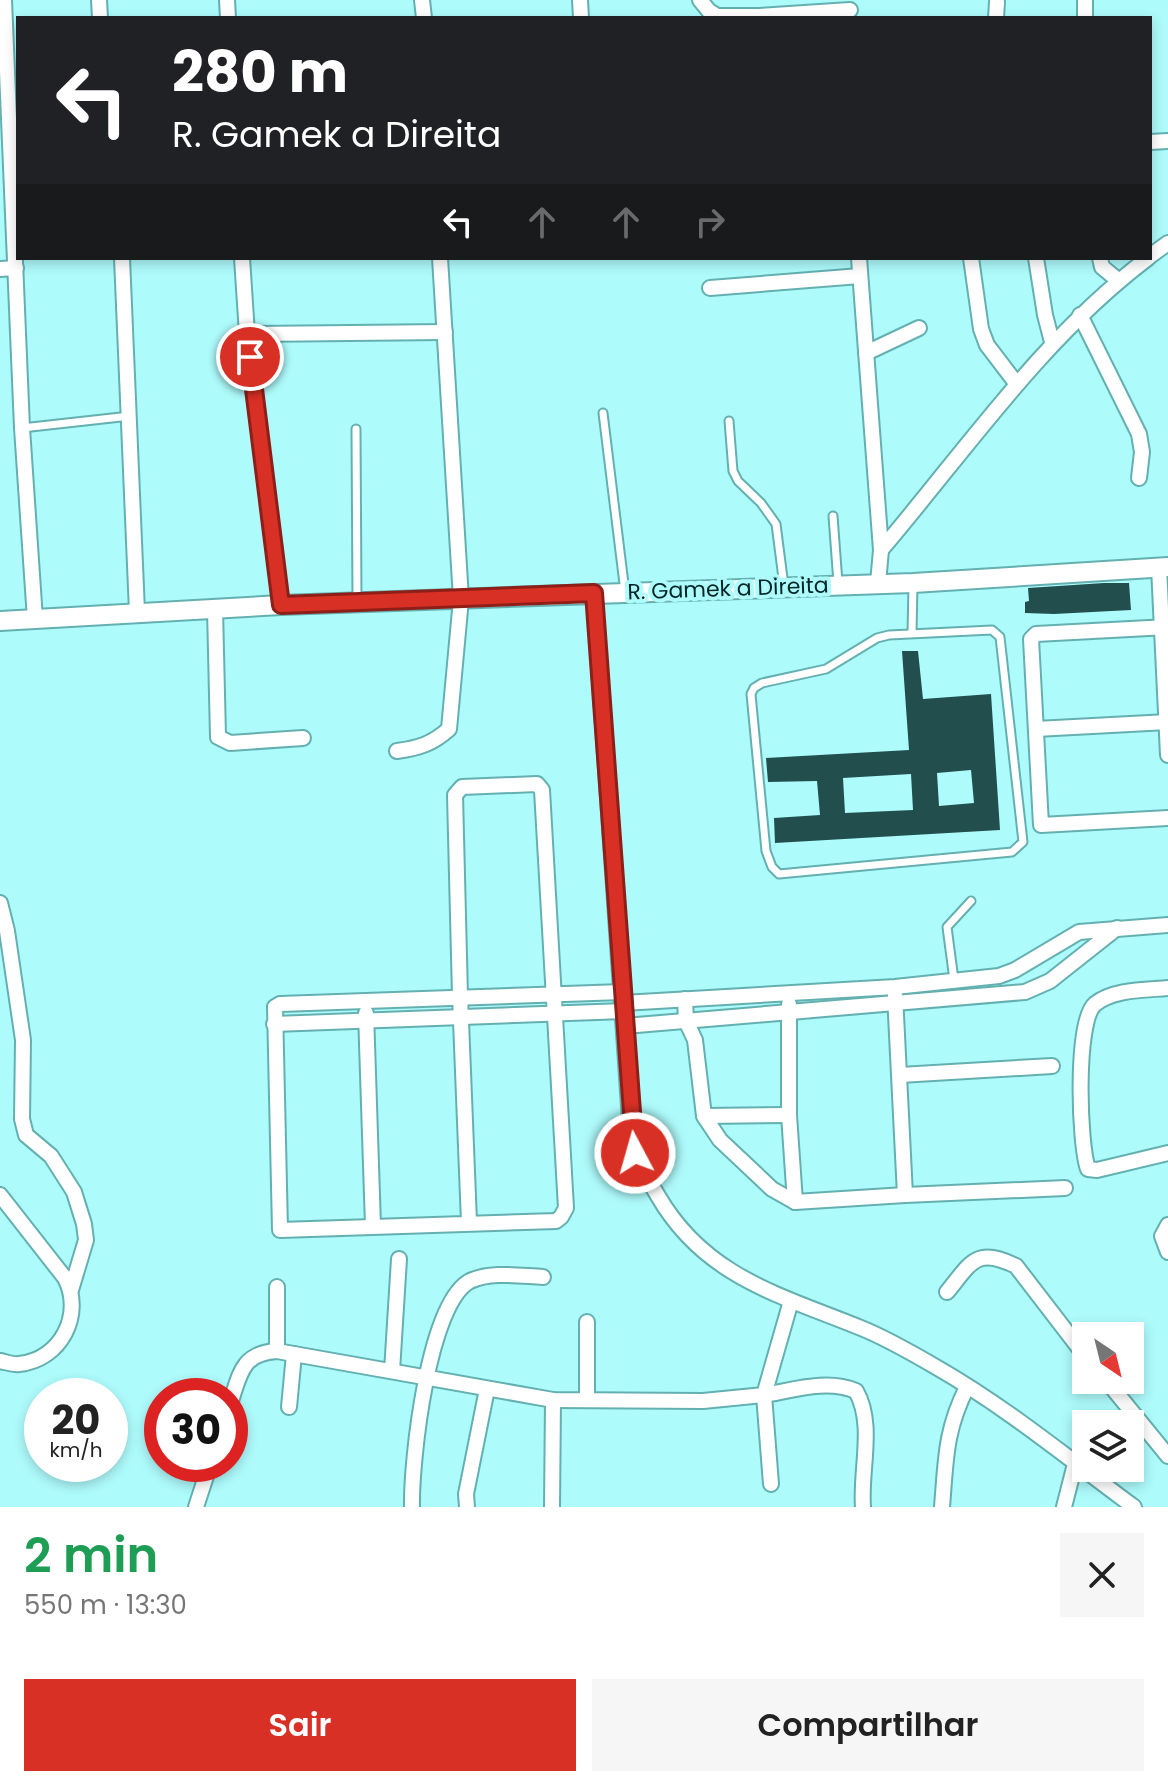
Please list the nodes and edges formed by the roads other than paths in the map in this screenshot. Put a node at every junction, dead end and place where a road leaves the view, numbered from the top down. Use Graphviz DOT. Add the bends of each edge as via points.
graph roads {
  1 [pos="4,0"];
  2 [pos="700,0"];
  3 [pos="997,2"];
  4 [pos="851,9"];
  5 [pos="996,16"];
  6 [pos="122,260"];
  7 [pos="242,260"];
  8 [pos="440,260"];
  9 [pos="859,260"];
  10 [pos="971,260"];
  11 [pos="1036,260"];
  12 [pos="1100,260"];
  13 [pos="1145,260"];
  14 [pos="16,268"];
  15 [pos="0,269"];
  16 [pos="860,276"];
  17 [pos="1119,281"];
  18 [pos="710,288"];
  19 [pos="1080,315"];
  20 [pos="919,328"];
  21 [pos="445,332"];
  22 [pos="247,334"];
  23 [pos="1052,342"];
  24 [pos="866,353"];
  25 [pos="1016,383"];
  26 [pos="603,413"];
  27 [pos="130,416"];
  28 [pos="729,421"];
  29 [pos="22,428"];
  30 [pos="356,429"];
  31 [pos="1139,478"];
  32 [pos="833,516"];
  33 [pos="881,550"];
  34 [pos="1163,567"];
  35 [pos="878,583"];
  36 [pos="913,583"];
  37 [pos="838,585"];
  38 [pos="784,588"];
  39 [pos="625,592"];
  40 [pos="594,593"];
  41 [pos="461,599"];
  42 [pos="357,602"];
  43 [pos="281,605"];
  44 [pos="215,609"];
  45 [pos="137,612"];
  46 [pos="35,619"];
  47 [pos="0,621"];
  48 [pos="1164,627"];
  49 [pos="912,633"];
  50 [pos="1167,722"];
  51 [pos="1036,729"];
  52 [pos="303,738"];
  53 [pos="397,751"];
  54 [pos="1168,755"];
  55 [pos="1168,818"];
  56 [pos="971,901"];
  57 [pos="0,903"];
  58 [pos="1168,925"];
  59 [pos="1118,928"];
  60 [pos="954,980"];
  61 [pos="895,987"];
  62 [pos="1168,988"];
  63 [pos="788,992"];
  64 [pos="552,995"];
  65 [pos="460,996"];
  66 [pos="707,998"];
  67 [pos="685,999"];
  68 [pos="365,1000"];
  69 [pos="623,1002"];
  70 [pos="895,1003"];
  71 [pos="790,1011"];
  72 [pos="554,1014"];
  73 [pos="460,1018"];
  74 [pos="707,1020"];
  75 [pos="366,1021"];
  76 [pos="686,1021"];
  77 [pos="274,1024"];
  78 [pos="625,1026"];
  79 [pos="695,1040"];
  80 [pos="1052,1066"];
  81 [pos="900,1075"];
  82 [pos="789,1115"];
  83 [pos="704,1116"];
  84 [pos="1168,1153"];
  85 [pos="1065,1188"];
  86 [pos="0,1195"];
  87 [pos="905,1195"];
  88 [pos="795,1202"];
  89 [pos="469,1222"];
  90 [pos="1168,1225"];
  91 [pos="373,1226"];
  92 [pos="1168,1252"];
  93 [pos="399,1259"];
  94 [pos="543,1277"];
  95 [pos="277,1287"];
  96 [pos="71,1290"];
  97 [pos="947,1292"];
  98 [pos="791,1301"];
  99 [pos="587,1322"];
  100 [pos="1072,1339"];
  101 [pos="277,1351"];
  102 [pos="294,1354"];
  103 [pos="0,1361"];
  104 [pos="392,1371"];
  105 [pos="239,1378"];
  106 [pos="427,1378"];
  107 [pos="967,1387"];
  108 [pos="487,1389"];
  109 [pos="1117,1394"];
  110 [pos="764,1395"];
  111 [pos="553,1400"];
  112 [pos="587,1400"];
  113 [pos="289,1407"];
  114 [pos="1168,1456"];
  115 [pos="1072,1462"];
  116 [pos="1072,1476"];
  117 [pos="204,1482"];
  118 [pos="1100,1482"];
  119 [pos="771,1484"];
  120 [pos="196,1507"];
  121 [pos="412,1507"];
  122 [pos="467,1507"];
  123 [pos="552,1507"];
  124 [pos="863,1507"];
  125 [pos="942,1507"];
  126 [pos="1064,1507"];
  127 [pos="1134,1507"];
  1 -- 14 [label="street"];
  2 -- 4 [label="street" via="717,16"];
  3 -- 5 [label="street"];
  6 -- 27 [label="street"];
  7 -- 22 [label="street"];
  8 -- 21 [label="street"];
  9 -- 16 [label="street"];
  10 -- 25 [label="street" via="981,329"];
  11 -- 23 [label="street"];
  12 -- 17 [label="street"];
  13 -- 17 [label="street"];
  14 -- 15 [label="street"];
  14 -- 29 [label="street"];
  16 -- 18 [label="street"];
  16 -- 24 [label="street"];
  17 -- 19 [label="street"];
  19 -- 23 [label="street"];
  19 -- 31 [label="street" via="1139,434"];
  20 -- 24 [label="street"];
  21 -- 22 [label="street"];
  21 -- 41 [label="street"];
  22 -- 43 [label="street"];
  23 -- 25 [label="street"];
  24 -- 33 [label="street"];
  25 -- 33 [label="street"];
  26 -- 39 [label="lane"];
  27 -- 29 [label="lane"];
  27 -- 45 [label="street"];
  28 -- 38 [label="lane" via="733,471 776,524"];
  29 -- 46 [label="street"];
  30 -- 42 [label="lane"];
  32 -- 37 [label="lane"];
  33 -- 35 [label="street"];
  34 -- 36 [label="main road, R. Gamek a Direita"];
  34 -- 48 [label="street"];
  35 -- 36 [label="main road, R. Gamek a Direita"];
  35 -- 37 [label="main road, R. Gamek a Direita"];
  36 -- 49 [label="lane"];
  37 -- 38 [label="main road, R. Gamek a Direita"];
  38 -- 39 [label="main road, R. Gamek a Direita"];
  39 -- 40 [label="main road, R. Gamek a Direita"];
  40 -- 41 [label="main road, R. Gamek a Direita"];
  40 -- 69 [label="street"];
  41 -- 42 [label="main road, R. Gamek a Direita"];
  41 -- 53 [label="street" via="449,729 420,748"];
  42 -- 43 [label="main road, R. Gamek a Direita"];
  43 -- 44 [label="main road, R. Gamek a Direita"];
  44 -- 45 [label="main road, R. Gamek a Direita"];
  44 -- 52 [label="street" via="218,737 230,743"];
  45 -- 46 [label="main road, R. Gamek a Direita"];
  46 -- 47 [label="main road, R. Gamek a Direita"];
  48 -- 50 [label="street"];
  48 -- 51 [label="street" via="1032,636"];
  49 -- 49 [label="lane" via="992,630 1000,637 1023,842 1012,852 779,874 766,851 754,688 826,669 877,638"];
  50 -- 51 [label="street"];
  50 -- 54 [label="street"];
  51 -- 55 [label="street" via="1043,827"];
  56 -- 60 [label="lane" via="947,927"];
  57 -- 96 [label="street" via="23,1040 26,1135 51,1156 74,1192 84,1224 86,1240"];
  58 -- 59 [label="street"];
  59 -- 60 [label="street" via="1079,932 1007,974"];
  59 -- 70 [label="street" via="1050,981 1025,992"];
  60 -- 61 [label="street"];
  61 -- 63 [label="street"];
  61 -- 70 [label="street"];
  62 -- 84 [label="street" via="1099,1001 1085,1020 1081,1045 1088,1169"];
  63 -- 66 [label="street"];
  63 -- 71 [label="street"];
  64 -- 65 [label="street"];
  64 -- 65 [label="street" via="542,790 537,784 462,787 455,795"];
  64 -- 69 [label="street"];
  64 -- 72 [label="street"];
  65 -- 68 [label="street"];
  65 -- 73 [label="street"];
  66 -- 67 [label="street"];
  66 -- 74 [label="street"];
  67 -- 69 [label="street"];
  67 -- 76 [label="street"];
  68 -- 75 [label="street"];
  68 -- 77 [label="street" via="280,1004 273,1011"];
  69 -- 72 [label="street"];
  69 -- 78 [label="street"];
  70 -- 71 [label="street"];
  70 -- 81 [label="street"];
  71 -- 74 [label="street"];
  71 -- 82 [label="street"];
  72 -- 73 [label="street"];
  72 -- 89 [label="street" via="564,1213 556,1221"];
  73 -- 75 [label="street"];
  73 -- 89 [label="street"];
  74 -- 76 [label="street"];
  74 -- 79 [label="street"];
  75 -- 77 [label="street"];
  75 -- 91 [label="street"];
  76 -- 78 [label="street"];
  76 -- 79 [label="street"];
  77 -- 91 [label="street" via="278,1227 285,1231"];
  78 -- 98 [label="street" via="635,1153 662,1203 686,1238 717,1263"];
  79 -- 83 [label="street"];
  80 -- 81 [label="street"];
  81 -- 87 [label="street"];
  82 -- 83 [label="street"];
  82 -- 88 [label="street"];
  83 -- 88 [label="street" via="720,1140 772,1189"];
  85 -- 87 [label="street"];
  86 -- 96 [label="street"];
  87 -- 88 [label="street"];
  89 -- 91 [label="street"];
  90 -- 92 [label="street" via="1162,1236"];
  93 -- 104 [label="street"];
  94 -- 106 [label="street" via="485,1276 461,1288 438,1328"];
  95 -- 101 [label="street"];
  96 -- 103 [label="street" via="70,1324 57,1345 44,1357 18,1364"];
  97 -- 100 [label="street" via="974,1259 999,1258 1016,1266"];
  98 -- 107 [label="street" via="864,1329"];
  98 -- 110 [label="street"];
  99 -- 112 [label="street"];
  101 -- 102 [label="street"];
  101 -- 105 [label="street" via="251,1357"];
  102 -- 104 [label="street"];
  102 -- 113 [label="street"];
  104 -- 106 [label="street"];
  106 -- 108 [label="street"];
  106 -- 121 [label="street"];
  107 -- 115 [label="street"];
  107 -- 125 [label="street" via="949,1431"];
  108 -- 111 [label="street"];
  108 -- 122 [label="street"];
  109 -- 114 [label="street"];
  110 -- 112 [label="street" via="703,1401"];
  110 -- 119 [label="street"];
  110 -- 124 [label="street" via="842,1385 856,1391 865,1413"];
  111 -- 112 [label="street"];
  111 -- 123 [label="street"];
  116 -- 126 [label="street"];
  117 -- 120 [label="street"];
  118 -- 127 [label="street"];
}
